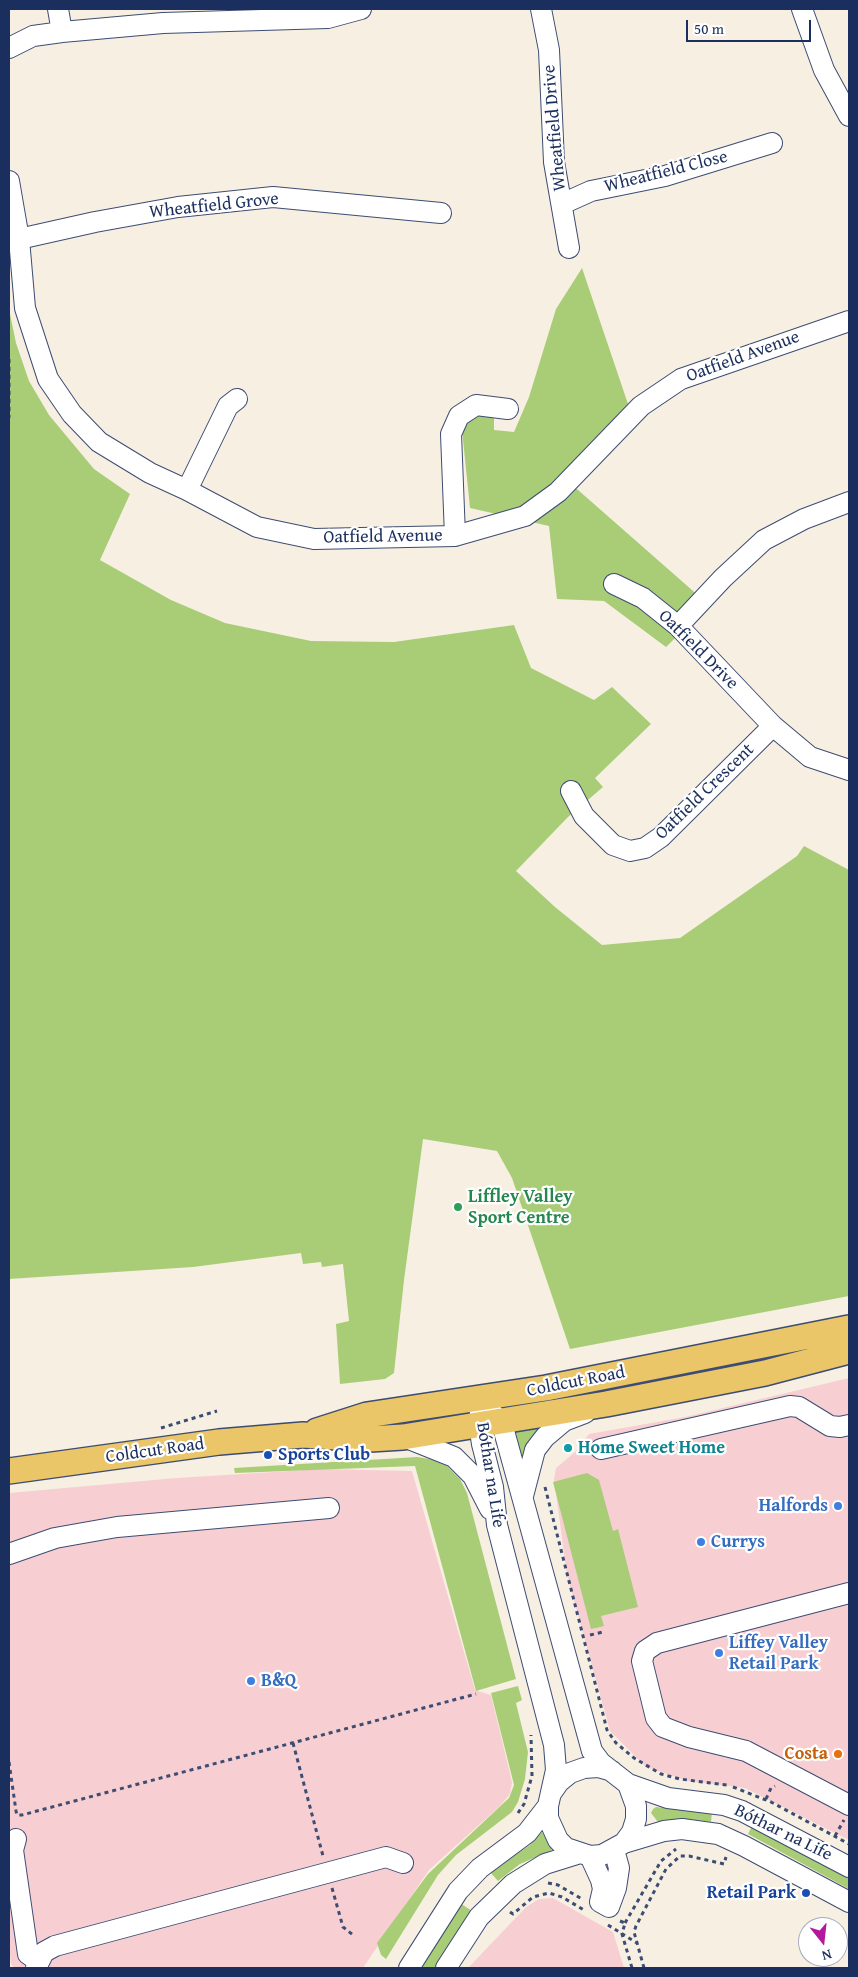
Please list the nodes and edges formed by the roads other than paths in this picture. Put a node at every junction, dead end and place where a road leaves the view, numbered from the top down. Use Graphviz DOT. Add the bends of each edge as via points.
graph roads {
  1 [pos="58,9"];
  2 [pos="361,9"];
  3 [pos="541,9"];
  4 [pos="802,9"];
  5 [pos="62,32"];
  6 [pos="9,48"];
  7 [pos="849,116"];
  8 [pos="772,143"];
  9 [pos="9,181"];
  10 [pos="562,204"];
  11 [pos="441,213"];
  12 [pos="19,239"];
  13 [pos="568,248"];
  14 [pos="848,325"];
  15 [pos="236,399"];
  16 [pos="508,409"];
  17 [pos="187,490"];
  18 [pos="849,502"];
  19 [pos="455,536"];
  20 [pos="614,584"];
  21 [pos="678,626"];
  22 [pos="773,726"];
  23 [pos="849,770"];
  24 [pos="571,791"];
  25 [pos="849,1328"];
  26 [pos="849,1351"];
  27 [pos="481,1399"];
  28 [pos="606,1404"];
  29 [pos="489,1423"];
  30 [pos="849,1425"];
  31 [pos="303,1435"];
  32 [pos="403,1437"];
  33 [pos="601,1449"];
  34 [pos="9,1471"];
  35 [pos="523,1498"];
  36 [pos="329,1508"];
  37 [pos="497,1525"];
  38 [pos="9,1554"];
  39 [pos="849,1594"];
  40 [pos="612,1771"];
  41 [pos="628,1784"];
  42 [pos="549,1800"];
  43 [pos="849,1804"];
  44 [pos="13,1837"];
  45 [pos="619,1847"];
  46 [pos="584,1855"];
  47 [pos="403,1863"];
  48 [pos="849,1867"];
  49 [pos="849,1902"];
  50 [pos="37,1965"];
  51 [pos="409,1968"];
  52 [pos="446,1968"];
  1 -- 5 [label="street"];
  2 -- 5 [label="street" via="328,18 163,23"];
  3 -- 10 [label="street, Wheatfield Drive" via="549,50 554,162"];
  4 -- 7 [label="street" via="824,70"];
  5 -- 6 [label="street" via="33,36"];
  8 -- 10 [label="street, Wheatfield Close" via="665,176 591,191"];
  9 -- 12 [label="street, Oatfield Avenue"];
  10 -- 13 [label="street, Wheatfield Drive"];
  11 -- 12 [label="street, Wheatfield Grove" via="273,197 178,207"];
  12 -- 17 [label="street, Oatfield Avenue" via="25,308 48,379 72,414 98,442 150,473"];
  14 -- 19 [label="street, Oatfield Avenue" via="811,332 680,379 641,406 558,492 525,516"];
  15 -- 17 [label="street" via="228,406"];
  16 -- 19 [label="street" via="476,405 458,416 451,434"];
  17 -- 19 [label="street, Oatfield Avenue" via="257,527 314,539"];
  18 -- 21 [label="street" via="804,519 764,540"];
  20 -- 21 [label="street, Oatfield Drive" via="643,598"];
  21 -- 22 [label="street, Oatfield Drive"];
  22 -- 23 [label="street, Oatfield Drive" via="810,757"];
  22 -- 24 [label="street, Oatfield Crescent" via="661,837 645,848 630,851 613,845 584,816"];
  25 -- 27 [label="main road, Coldcut Road"];
  26 -- 28 [label="main road, Coldcut Road" via="765,1373"];
  27 -- 29 [label="street, Bóthar na Life"];
  27 -- 31 [label="main road, Coldcut Road" via="367,1415"];
  28 -- 29 [label="main road, Coldcut Road"];
  28 -- 35 [label="street" via="564,1422 545,1436 534,1450"];
  29 -- 32 [label="main road, Coldcut Road"];
  29 -- 35 [label="street, Bóthar na Life"];
  29 -- 37 [label="street, Bóthar na Life" via="482,1444 493,1487"];
  30 -- 33 [label="street" via="830,1426 790,1406"];
  31 -- 32 [label="main road, Coldcut Road" via="370,1439"];
  31 -- 34 [label="main road, Coldcut Road" via="220,1442"];
  32 -- 37 [label="street" via="456,1458 473,1476"];
  35 -- 40 [label="street, Bóthar na Life" via="592,1751"];
  36 -- 38 [label="street" via="117,1527 55,1538"];
  37 -- 42 [label="street, Bóthar na Life" via="554,1745 556,1770"];
  39 -- 43 [label="street" via="657,1643 643,1653 645,1675 660,1725 762,1757"];
  40 -- 41 [label="street, Bóthar na Life"];
  40 -- 42 [label="street" via="598,1767 570,1772 559,1782"];
  41 -- 45 [label="street" via="636,1806 636,1820 632,1832"];
  41 -- 48 [label="street, Bóthar na Life" via="668,1798 724,1805 742,1811"];
  42 -- 46 [label="street, Bóthar na Life" via="548,1818 554,1835 566,1848"];
  42 -- 51 [label="street" via="527,1833 480,1868 458,1891"];
  44 -- 50 [label="street" via="28,1954"];
  45 -- 46 [label="street, Bóthar na Life"];
  45 -- 46 [label="street" via="620,1868 609,1907 600,1902 602,1880"];
  45 -- 49 [label="street, Bóthar na Life" via="664,1831 718,1834"];
  46 -- 52 [label="street" via="546,1864 507,1889 479,1917"];
  47 -- 50 [label="street" via="386,1857 55,1946 44,1952"];
}
